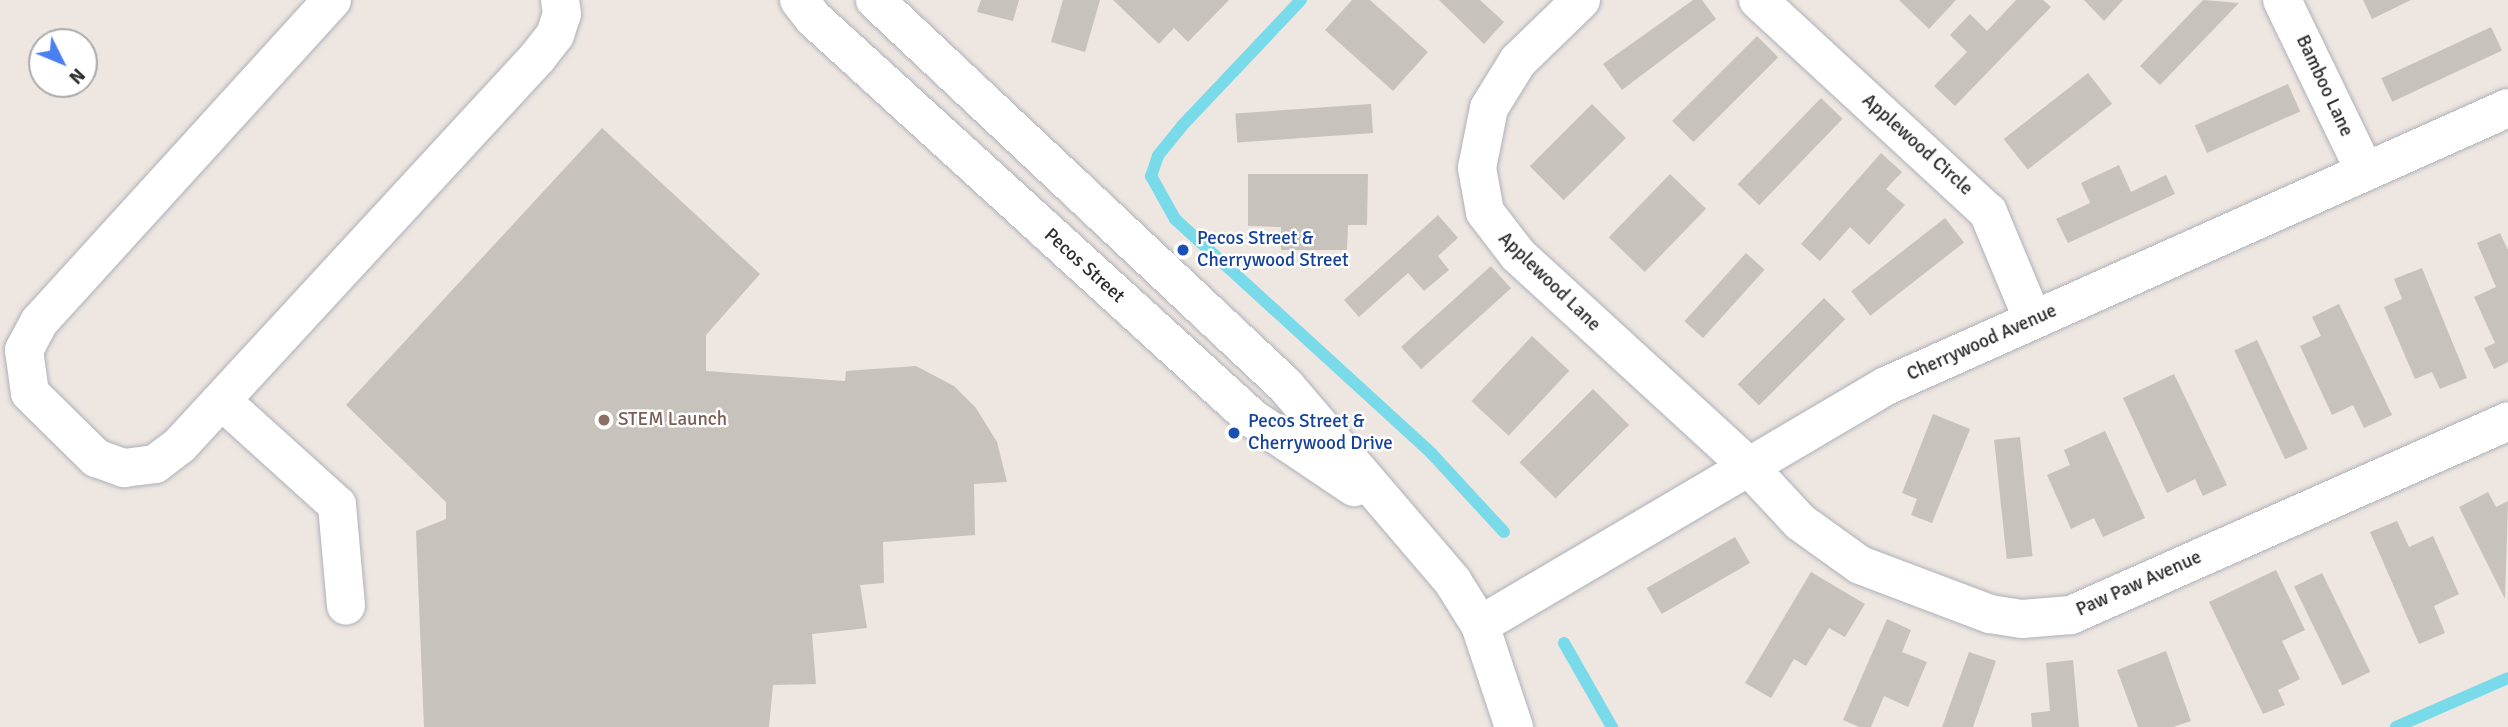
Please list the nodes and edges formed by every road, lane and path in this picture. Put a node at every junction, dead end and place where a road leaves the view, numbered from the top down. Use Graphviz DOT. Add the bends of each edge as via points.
graph roads {
  1 [pos="560,0"];
  2 [pos="799,0"];
  3 [pos="875,0"];
  4 [pos="1758,0"];
  5 [pos="2282,0"];
  6 [pos="322,3"];
  7 [pos="1568,10"];
  8 [pos="2508,108"];
  9 [pos="2365,172"];
  10 [pos="2033,320"];
  11 [pos="222,401"];
  12 [pos="2508,421"];
  13 [pos="1748,466"];
  14 [pos="1387,509"];
  15 [pos="346,606"];
  16 [pos="1480,625"];
  17 [pos="1514,727"];
  1 -- 11 [label="street" via="562,14 555,35 537,58"];
  2 -- 14 [label="street, Pecos Street" via="825,29 1253,419"];
  3 -- 14 [label="street, Pecos Street" via="1285,385"];
  4 -- 10 [label="street, Applewood Circle" via="1989,212"];
  5 -- 9 [label="street, Bamboo Lane"];
  6 -- 11 [label="street" via="39,321 24,349 30,393 96,458 124,468 155,464"];
  7 -- 13 [label="street, Applewood Lane" via="1518,61 1489,108 1477,168 1485,212 1518,255"];
  8 -- 9 [label="street, Cherrywood Avenue"];
  9 -- 10 [label="street, Cherrywood Avenue"];
  10 -- 13 [label="street, Cherrywood Avenue" via="1886,387"];
  11 -- 15 [label="street" via="337,505"];
  12 -- 13 [label="street, Paw Paw Avenue" via="2071,615 2049,618 1990,614 1860,565 1800,522"];
  13 -- 16 [label="street, Cherrywood Avenue"];
  14 -- 16 [label="street, Pecos Street" via="1453,582"];
  16 -- 17 [label="street, Pecos Street"];
}
